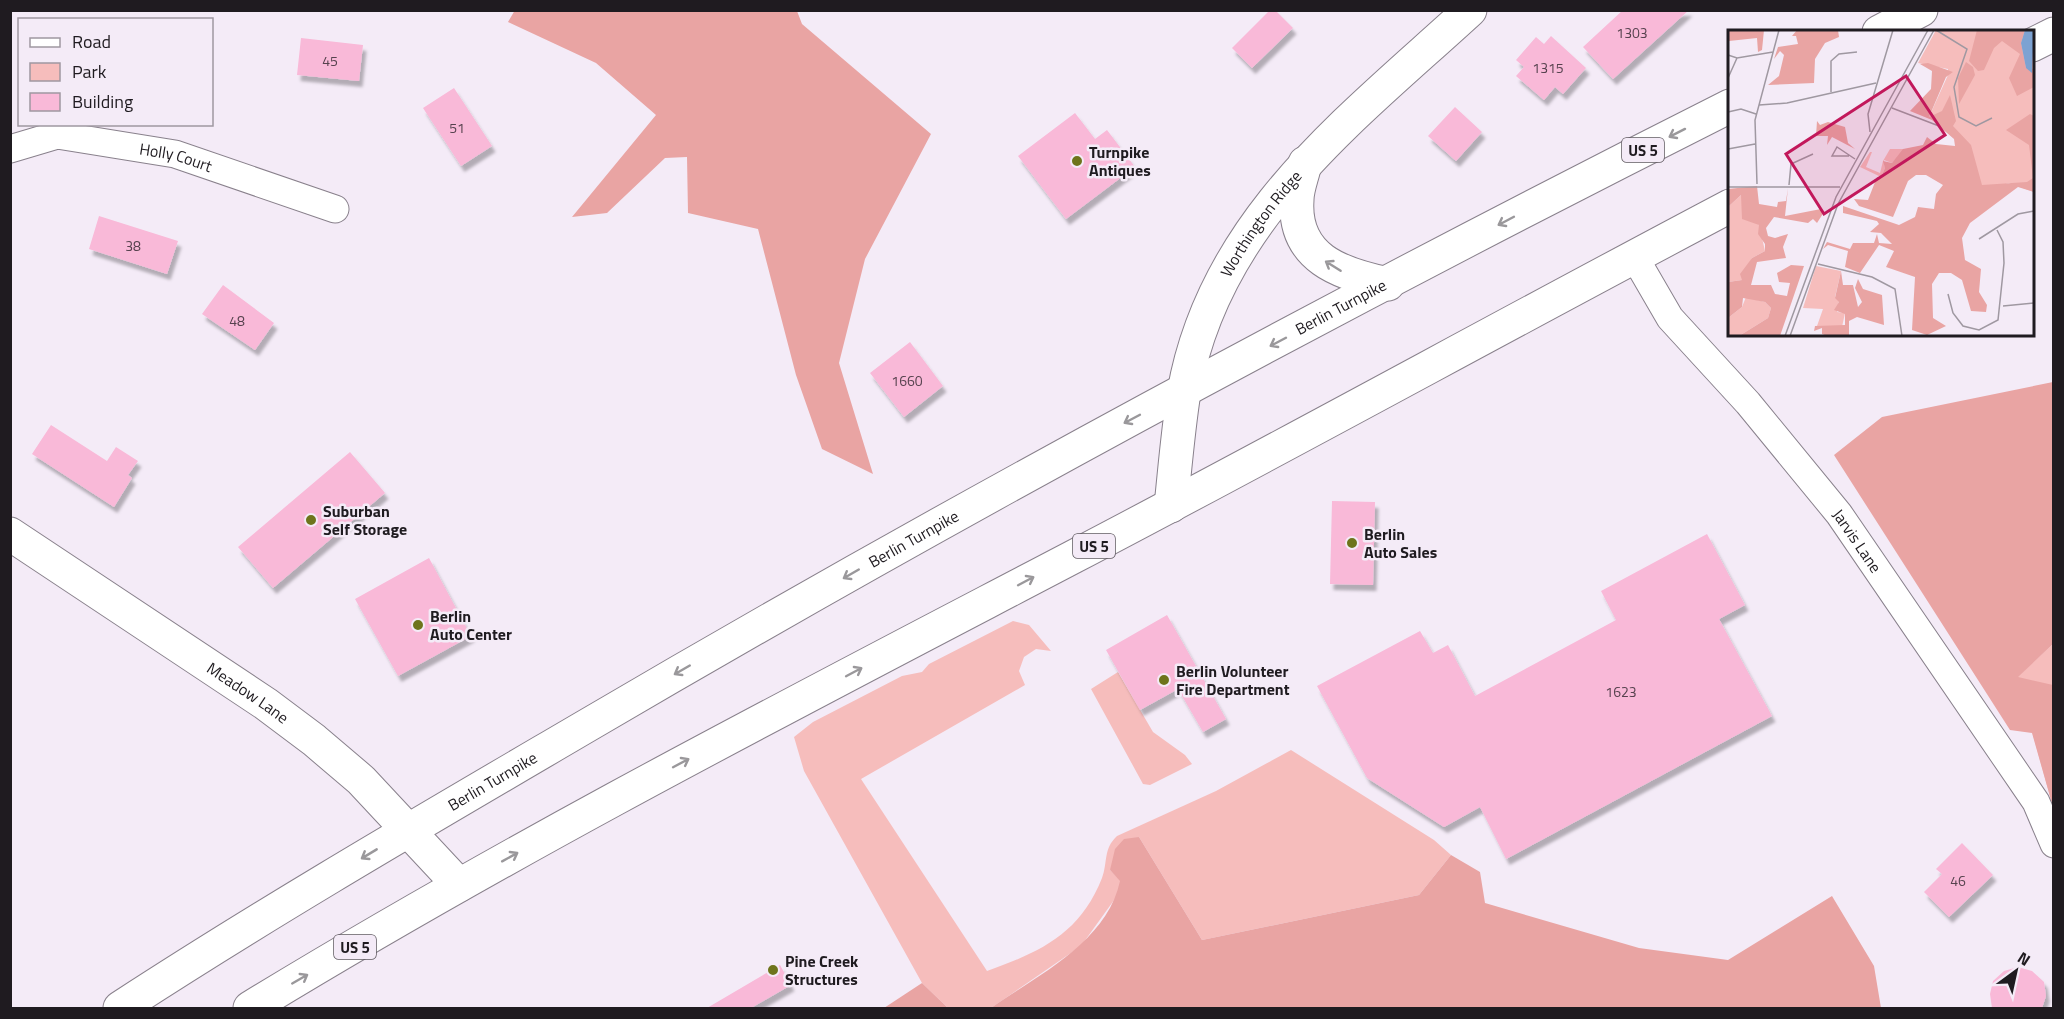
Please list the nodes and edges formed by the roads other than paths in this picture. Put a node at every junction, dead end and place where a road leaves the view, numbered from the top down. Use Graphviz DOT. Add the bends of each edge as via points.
graph roads {
  1 [pos="1470,10"];
  2 [pos="1921,10"];
  3 [pos="1883,30"];
  4 [pos="2054,34"];
  5 [pos="2034,44"];
  6 [pos="1728,107"];
  7 [pos="10,149"];
  8 [pos="1305,164"];
  9 [pos="1728,207"];
  10 [pos="335,209"];
  11 [pos="1634,256"];
  12 [pos="1388,284"];
  13 [pos="1184,391"];
  14 [pos="1171,506"];
  15 [pos="10,534"];
  16 [pos="409,830"];
  17 [pos="2054,844"];
  18 [pos="459,885"];
  19 [pos="120,1008"];
  20 [pos="250,1008"];
  1 -- 8 [label="main road, Worthington Ridge"];
  2 -- 3 [label="main road"];
  4 -- 5 [label="main road"];
  6 -- 12 [label="main road, Berlin Turnpike / US 5, one-way"];
  7 -- 10 [label="street, Holly Court" via="57,135 175,154"];
  12 -- 8 [label="main road, one-way" via="1353,277 1330,267 1310,248 1298,226 1297,199"];
  8 -- 13 [label="main road, Worthington Ridge" via="1241,243 1217,288"];
  9 -- 11 [label="main road, US 5"];
  11 -- 14 [label="main road, US 5"];
  11 -- 17 [label="street, Jarvis Lane" via="1670,318 1748,403 1839,514 2036,802"];
  12 -- 13 [label="main road, Berlin Turnpike / US 5, one-way"];
  13 -- 14 [label="main road, Worthington Ridge"];
  13 -- 16 [label="main road, Berlin Turnpike / US 5, one-way" via="909,541"];
  18 -- 14 [label="main road, US 5, one-way" via="769,715"];
  15 -- 16 [label="main road, Meadow Lane" via="314,740 361,780"];
  16 -- 18 [label="main road, Meadow Lane"];
  16 -- 19 [label="main road, Berlin Turnpike / US 5, one-way"];
  20 -- 18 [label="main road, US 5, one-way"];
}
